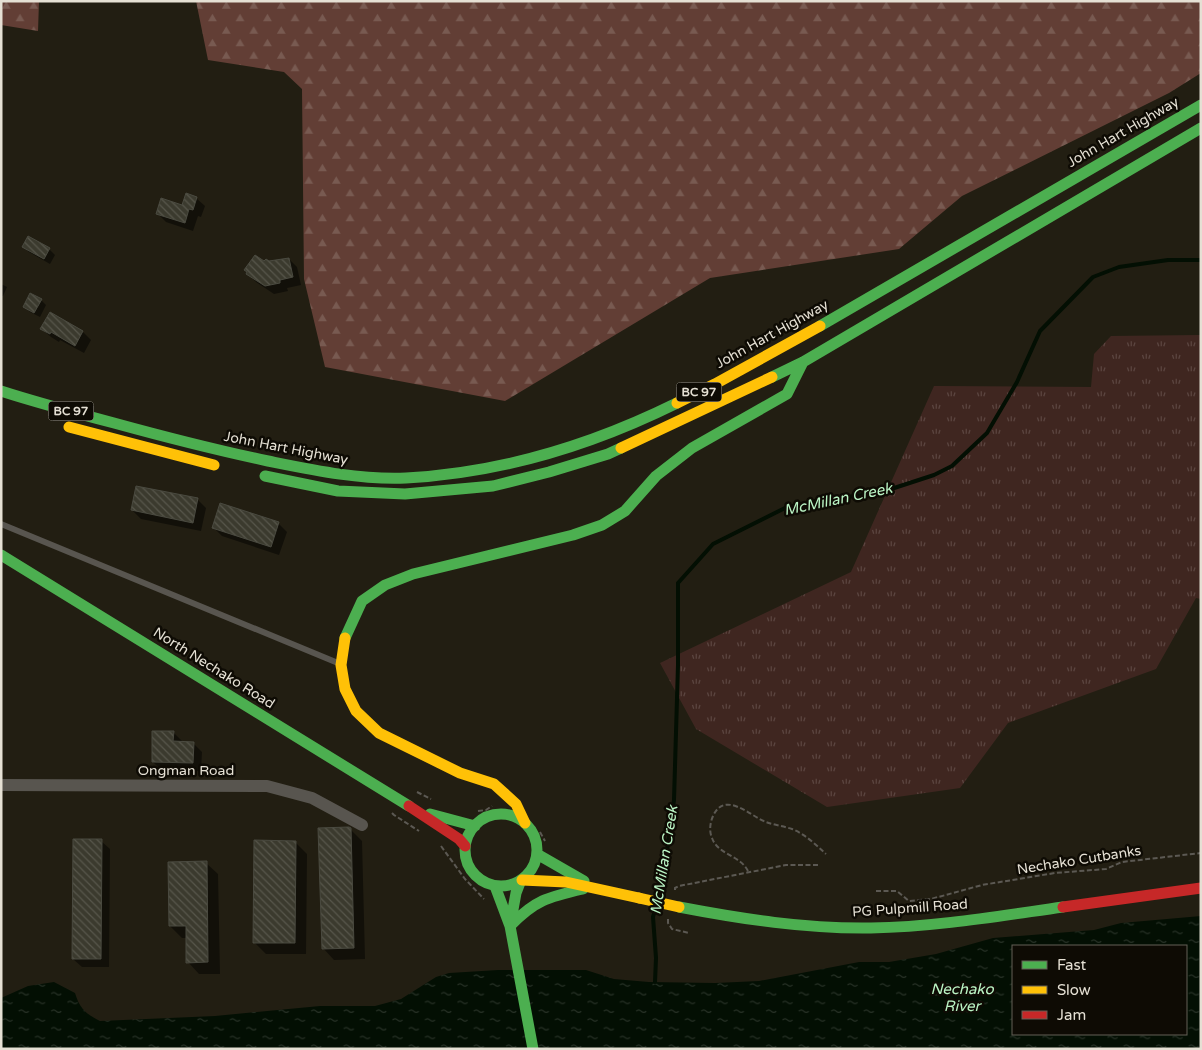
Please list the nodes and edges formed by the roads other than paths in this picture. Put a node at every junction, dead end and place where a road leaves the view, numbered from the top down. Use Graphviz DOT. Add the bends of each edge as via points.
graph roads {
  1 [pos="1201,105"];
  2 [pos="1201,128"];
  3 [pos="803,362"];
  4 [pos="1,391"];
  5 [pos="61,424"];
  6 [pos="227,468"];
  7 [pos="255,474"];
  8 [pos="1,524"];
  9 [pos="1,555"];
  10 [pos="341,665"];
  11 [pos="1,784"];
  12 [pos="411,807"];
  13 [pos="526,823"];
  14 [pos="362,825"];
  15 [pos="475,826"];
  16 [pos="465,846"];
  17 [pos="537,854"];
  18 [pos="522,880"];
  19 [pos="495,886"];
  20 [pos="593,886"];
  21 [pos="1201,888"];
  22 [pos="510,926"];
  23 [pos="533,1049"];
  1 -- 4 [label="main road, John Hart Highway / BC 97" via="742,370 661,412 536,459 489,470 405,478 338,474 232,454"];
  2 -- 3 [label="main road, BC 97"];
  3 -- 7 [label="main road, BC 97" via="608,454 493,486 405,494 338,491"];
  3 -- 10 [label="main road" via="787,394 692,448 656,476 625,511 602,525 413,574 384,585 362,601 345,635"];
  5 -- 6 [label="main road, BC 97"];
  8 -- 10 [label="lane"];
  9 -- 12 [label="main road, North Nechako Road"];
  10 -- 13 [label="main road" via="345,689 356,711 379,733 460,772 494,784 516,804"];
  11 -- 14 [label="street, Ongman Road" via="267,786 312,798"];
  12 -- 15 [label="main road, North Nechako Road"];
  12 -- 16 [label="main road, North Nechako Road"];
  13 -- 15 [label="main road" via="516,817 499,814 483,819"];
  13 -- 17 [label="main road" via="537,843"];
  15 -- 16 [label="main road"];
  16 -- 19 [label="main road" via="470,869 478,878"];
  17 -- 18 [label="main road" via="529,874"];
  17 -- 20 [label="main road"];
  18 -- 19 [label="main road" via="512,885"];
  18 -- 20 [label="main road" via="540,879"];
  18 -- 22 [label="main road" via="516,892"];
  19 -- 22 [label="main road"];
  20 -- 21 [label="main road, PG Pulpmill Road, bridge" via="674,910 850,927 953,922"];
  20 -- 22 [label="main road" via="554,896 528,909"];
  22 -- 23 [label="main road"];
}
